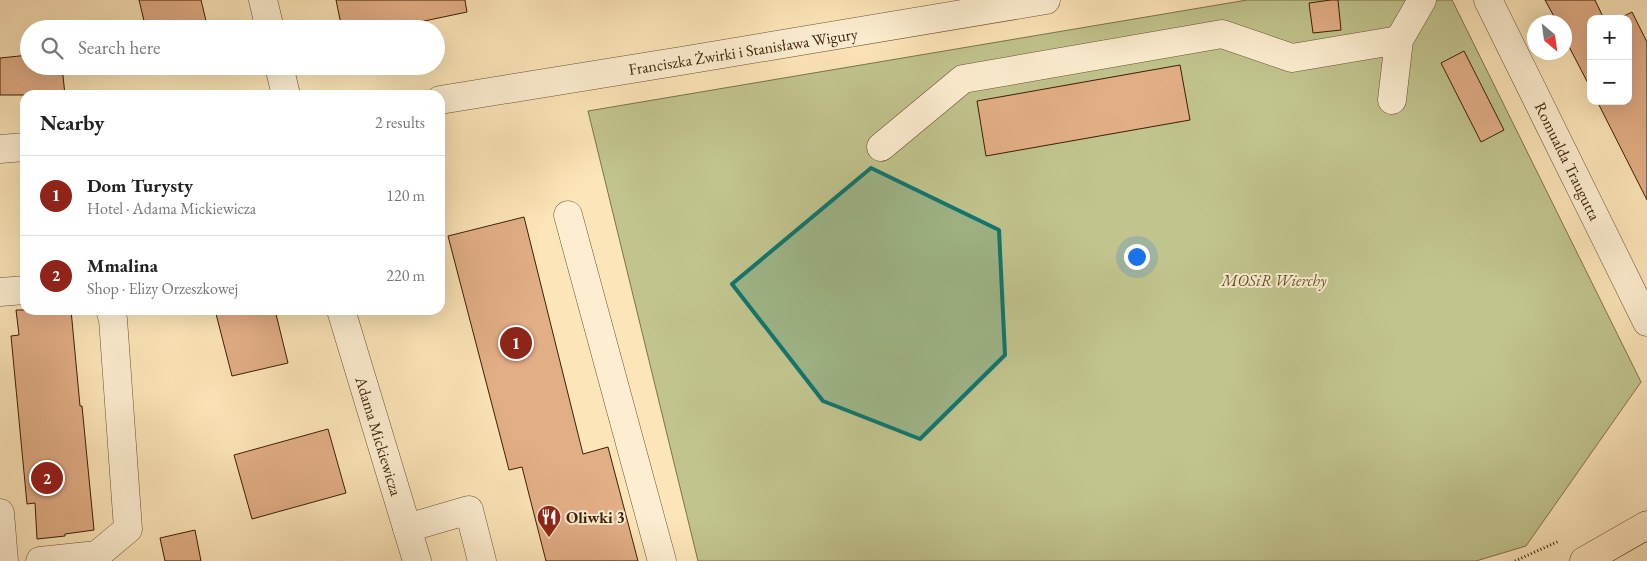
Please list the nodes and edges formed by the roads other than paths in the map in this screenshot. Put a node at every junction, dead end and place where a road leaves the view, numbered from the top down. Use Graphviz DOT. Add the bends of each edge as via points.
graph roads {
  1 [pos="263,0"];
  2 [pos="1046,0"];
  3 [pos="1422,0"];
  4 [pos="1488,0"];
  5 [pos="268,20"];
  6 [pos="1399,40"];
  7 [pos="281,75"];
  8 [pos="285,90"];
  9 [pos="445,99"];
  10 [pos="1392,100"];
  11 [pos="20,147"];
  12 [pos="881,147"];
  13 [pos="0,149"];
  14 [pos="568,215"];
  15 [pos="20,290"];
  16 [pos="0,292"];
  17 [pos="112,315"];
  18 [pos="343,315"];
  19 [pos="1647,322"];
  20 [pos="0,513"];
  21 [pos="1647,526"];
  22 [pos="407,528"];
  23 [pos="4,561"];
  24 [pos="40,561"];
  25 [pos="417,561"];
  26 [pos="482,561"];
  27 [pos="662,561"];
  28 [pos="1584,561"];
  1 -- 5 [label="street"];
  2 -- 9 [label="street, Franciszka Żwirki i Stanisława Wigury"];
  3 -- 6 [label="street"];
  4 -- 19 [label="street, Romualda Traugutta"];
  6 -- 10 [label="street"];
  6 -- 12 [label="street" via="1292,58 1222,34 963,79"];
  7 -- 8 [label="street"];
  11 -- 13 [label="street"];
  14 -- 27 [label="street"];
  15 -- 16 [label="street"];
  17 -- 24 [label="street" via="128,529 97,554"];
  18 -- 22 [label="street, Adama Mickiewicza"];
  20 -- 23 [label="street"];
  21 -- 28 [label="main road"];
  22 -- 25 [label="street, Adama Mickiewicza"];
  22 -- 26 [label="street" via="469,510"];
}
